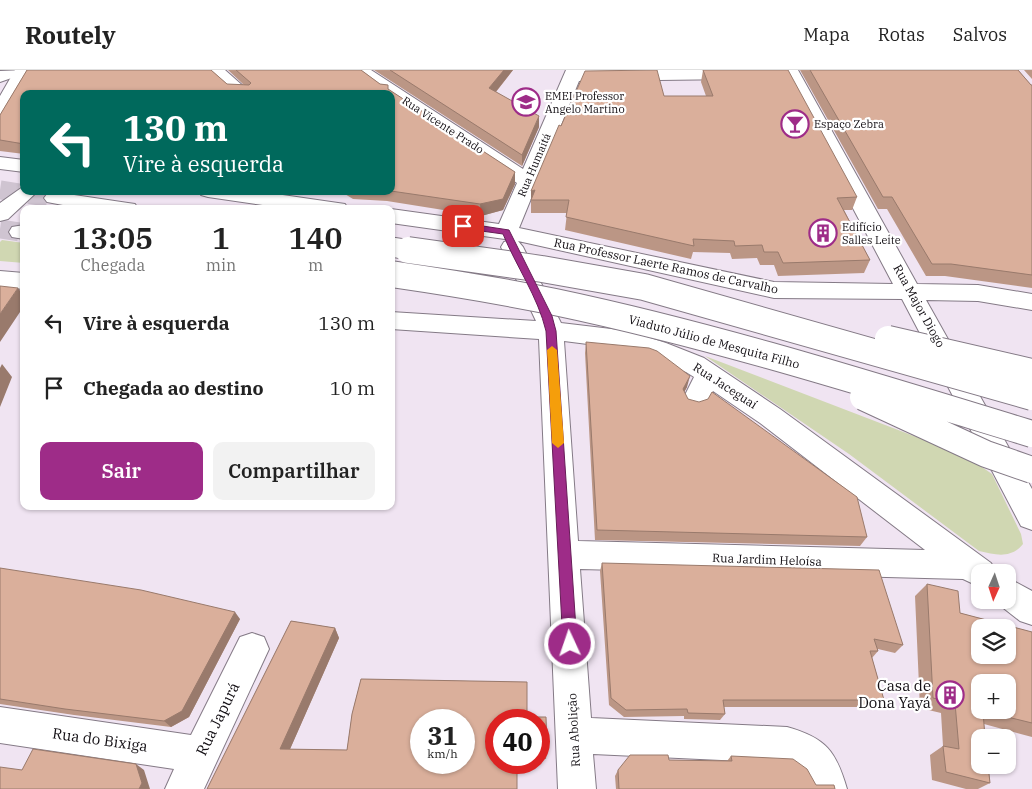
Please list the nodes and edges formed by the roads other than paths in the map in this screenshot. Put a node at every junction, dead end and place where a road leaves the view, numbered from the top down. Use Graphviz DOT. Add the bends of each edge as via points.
graph roads {
  1 [pos="17,70"];
  2 [pos="24,70"];
  3 [pos="214,70"];
  4 [pos="359,70"];
  5 [pos="573,73"];
  6 [pos="785,73"];
  7 [pos="756,74"];
  8 [pos="0,77"];
  9 [pos="238,90"];
  10 [pos="389,90"];
  11 [pos="395,94"];
  12 [pos="0,109"];
  13 [pos="0,163"];
  14 [pos="20,166"];
  15 [pos="528,181"];
  16 [pos="23,195"];
  17 [pos="251,195"];
  18 [pos="54,198"];
  19 [pos="327,202"];
  20 [pos="101,205"];
  21 [pos="0,214"];
  22 [pos="395,217"];
  23 [pos="506,232"];
  24 [pos="395,248"];
  25 [pos="395,275"];
  26 [pos="0,279"];
  27 [pos="20,281"];
  28 [pos="644,287"];
  29 [pos="911,292"];
  30 [pos="1032,302"];
  31 [pos="395,320"];
  32 [pos="551,331"];
  33 [pos="804,366"];
  34 [pos="1032,372"];
  35 [pos="709,375"];
  36 [pos="1032,398"];
  37 [pos="692,417"];
  38 [pos="1032,434"];
  39 [pos="1032,470"];
  40 [pos="1032,518"];
  41 [pos="565,554"];
  42 [pos="971,566"];
  43 [pos="971,569"];
  44 [pos="1016,599"];
  45 [pos="1032,610"];
  46 [pos="252,649"];
  47 [pos="0,725"];
  48 [pos="574,735"];
  49 [pos="201,754"];
  50 [pos="184,789"];
  51 [pos="577,789"];
  52 [pos="828,789"];
  1 -- 8 [label="main road"];
  2 -- 12 [label="main road"];
  3 -- 9 [label="main road"];
  4 -- 10 [label="main road, Rua Vicente Prado"];
  5 -- 7 [label="main road"];
  5 -- 15 [label="main road, Rua Humaitá"];
  6 -- 29 [label="main road, Rua Major Diogo"];
  11 -- 15 [label="main road, Rua Vicente Prado"];
  13 -- 14 [label="main road"];
  15 -- 23 [label="main road, Rua Humaitá"];
  16 -- 21 [label="main road"];
  17 -- 19 [label="main road"];
  18 -- 20 [label="main road"];
  22 -- 23 [label="main road, Rua Professor Laerte Ramos de Carvalho"];
  23 -- 29 [label="main road, Rua Professor Laerte Ramos de Carvalho" via="774,290"];
  23 -- 32 [label="main road, Rua Abolição" via="547,316"];
  24 -- 28 [label="main road, bridge"];
  25 -- 33 [label="main road, Viaduto Júlio de Mesquita Filho, bridge" via="528,296 654,324"];
  26 -- 27 [label="main road"];
  28 -- 34 [label="main road, bridge"];
  28 -- 36 [label="main road, bridge"];
  29 -- 30 [label="main road, Rua Professor Laerte Ramos de Carvalho" via="978,294"];
  29 -- 40 [label="main road, Rua Major Diogo"];
  31 -- 32 [label="main road, Rua Jaceguaí"];
  32 -- 35 [label="main road, Rua Jaceguaí" via="628,340 695,365"];
  32 -- 41 [label="main road, Rua Abolição"];
  33 -- 38 [label="main road, Viaduto Júlio de Mesquita Filho, bridge"];
  33 -- 39 [label="main road, bridge" via="892,412 986,454"];
  35 -- 37 [label="main road" via="696,395"];
  35 -- 42 [label="main road, Rua Jaceguaí" via="770,416"];
  41 -- 43 [label="main road, Rua Jardim Heloísa"];
  41 -- 48 [label="main road, Rua Abolição"];
  44 -- 45 [label="main road"];
  46 -- 49 [label="main road, Rua Japurá"];
  47 -- 49 [label="main road, Rua do Bixiga"];
  48 -- 51 [label="main road, Rua Abolição"];
  48 -- 52 [label="main road" via="787,745 813,755 822,767"];
  49 -- 50 [label="main road, Rua Japurá"];
}
